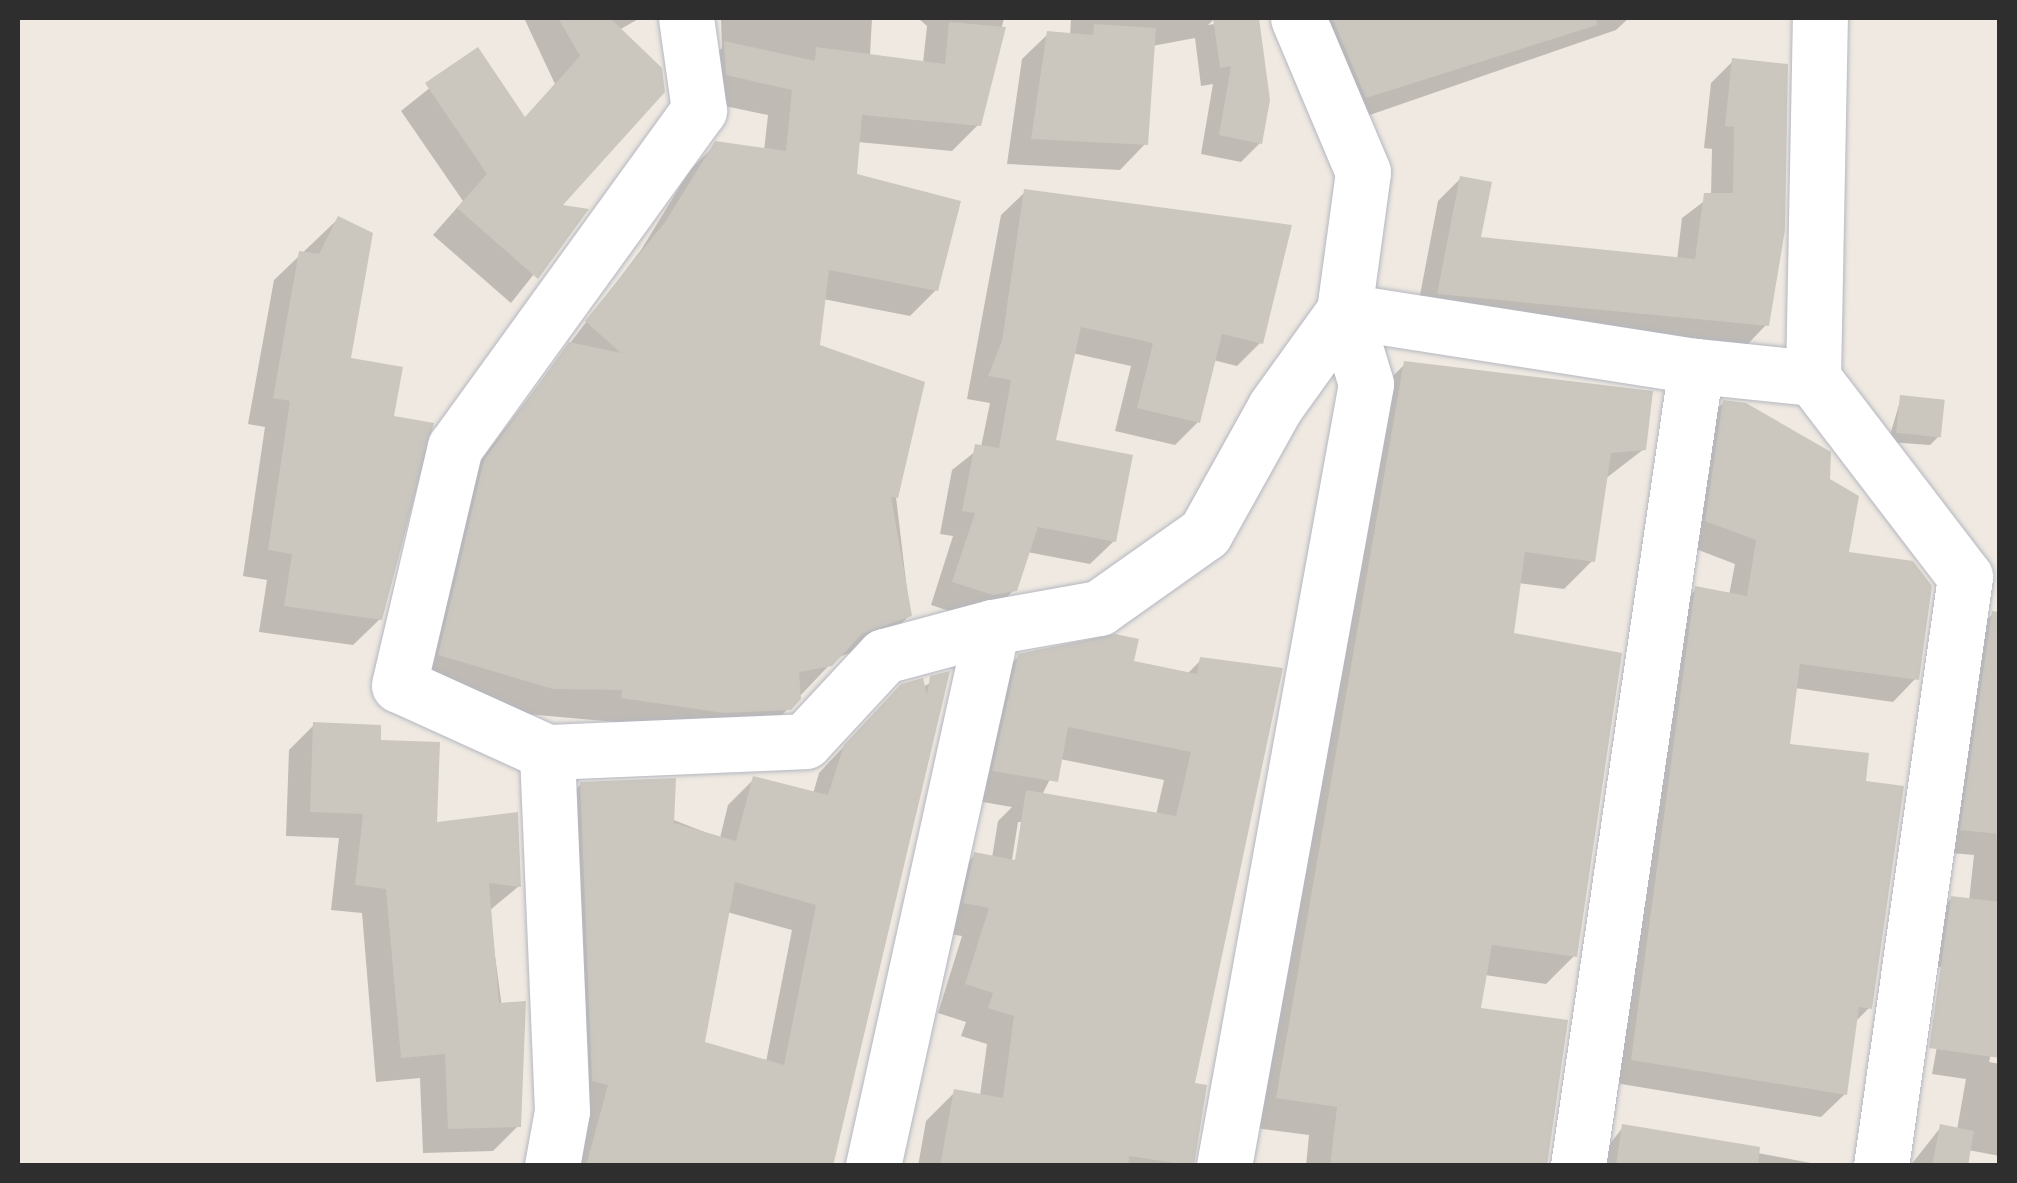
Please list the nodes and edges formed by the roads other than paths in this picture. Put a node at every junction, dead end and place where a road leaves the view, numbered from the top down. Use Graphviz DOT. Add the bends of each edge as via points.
graph roads {
  1 [pos="686,18"];
  2 [pos="1298,18"];
  3 [pos="1820,18"];
  4 [pos="1344,311"];
  5 [pos="1696,366"];
  6 [pos="1813,378"];
  7 [pos="1982,580"];
  8 [pos="992,627"];
  9 [pos="547,752"];
  10 [pos="552,1166"];
  11 [pos="873,1166"];
  12 [pos="1224,1166"];
  13 [pos="1578,1166"];
  14 [pos="1881,1166"];
  1 -- 9 [label="street" via="699,110 454,447 398,685"];
  2 -- 4 [label="street" via="1363,172"];
  3 -- 6 [label="street"];
  4 -- 5 [label="street"];
  4 -- 8 [label="street" via="1275,408 1205,533 1098,608"];
  4 -- 12 [label="street" via="1366,384"];
  5 -- 6 [label="street"];
  5 -- 13 [label="street"];
  6 -- 7 [label="street"];
  7 -- 14 [label="street"];
  8 -- 9 [label="street" via="884,656 805,741"];
  8 -- 11 [label="street"];
  9 -- 10 [label="street" via="562,1111"];
}
